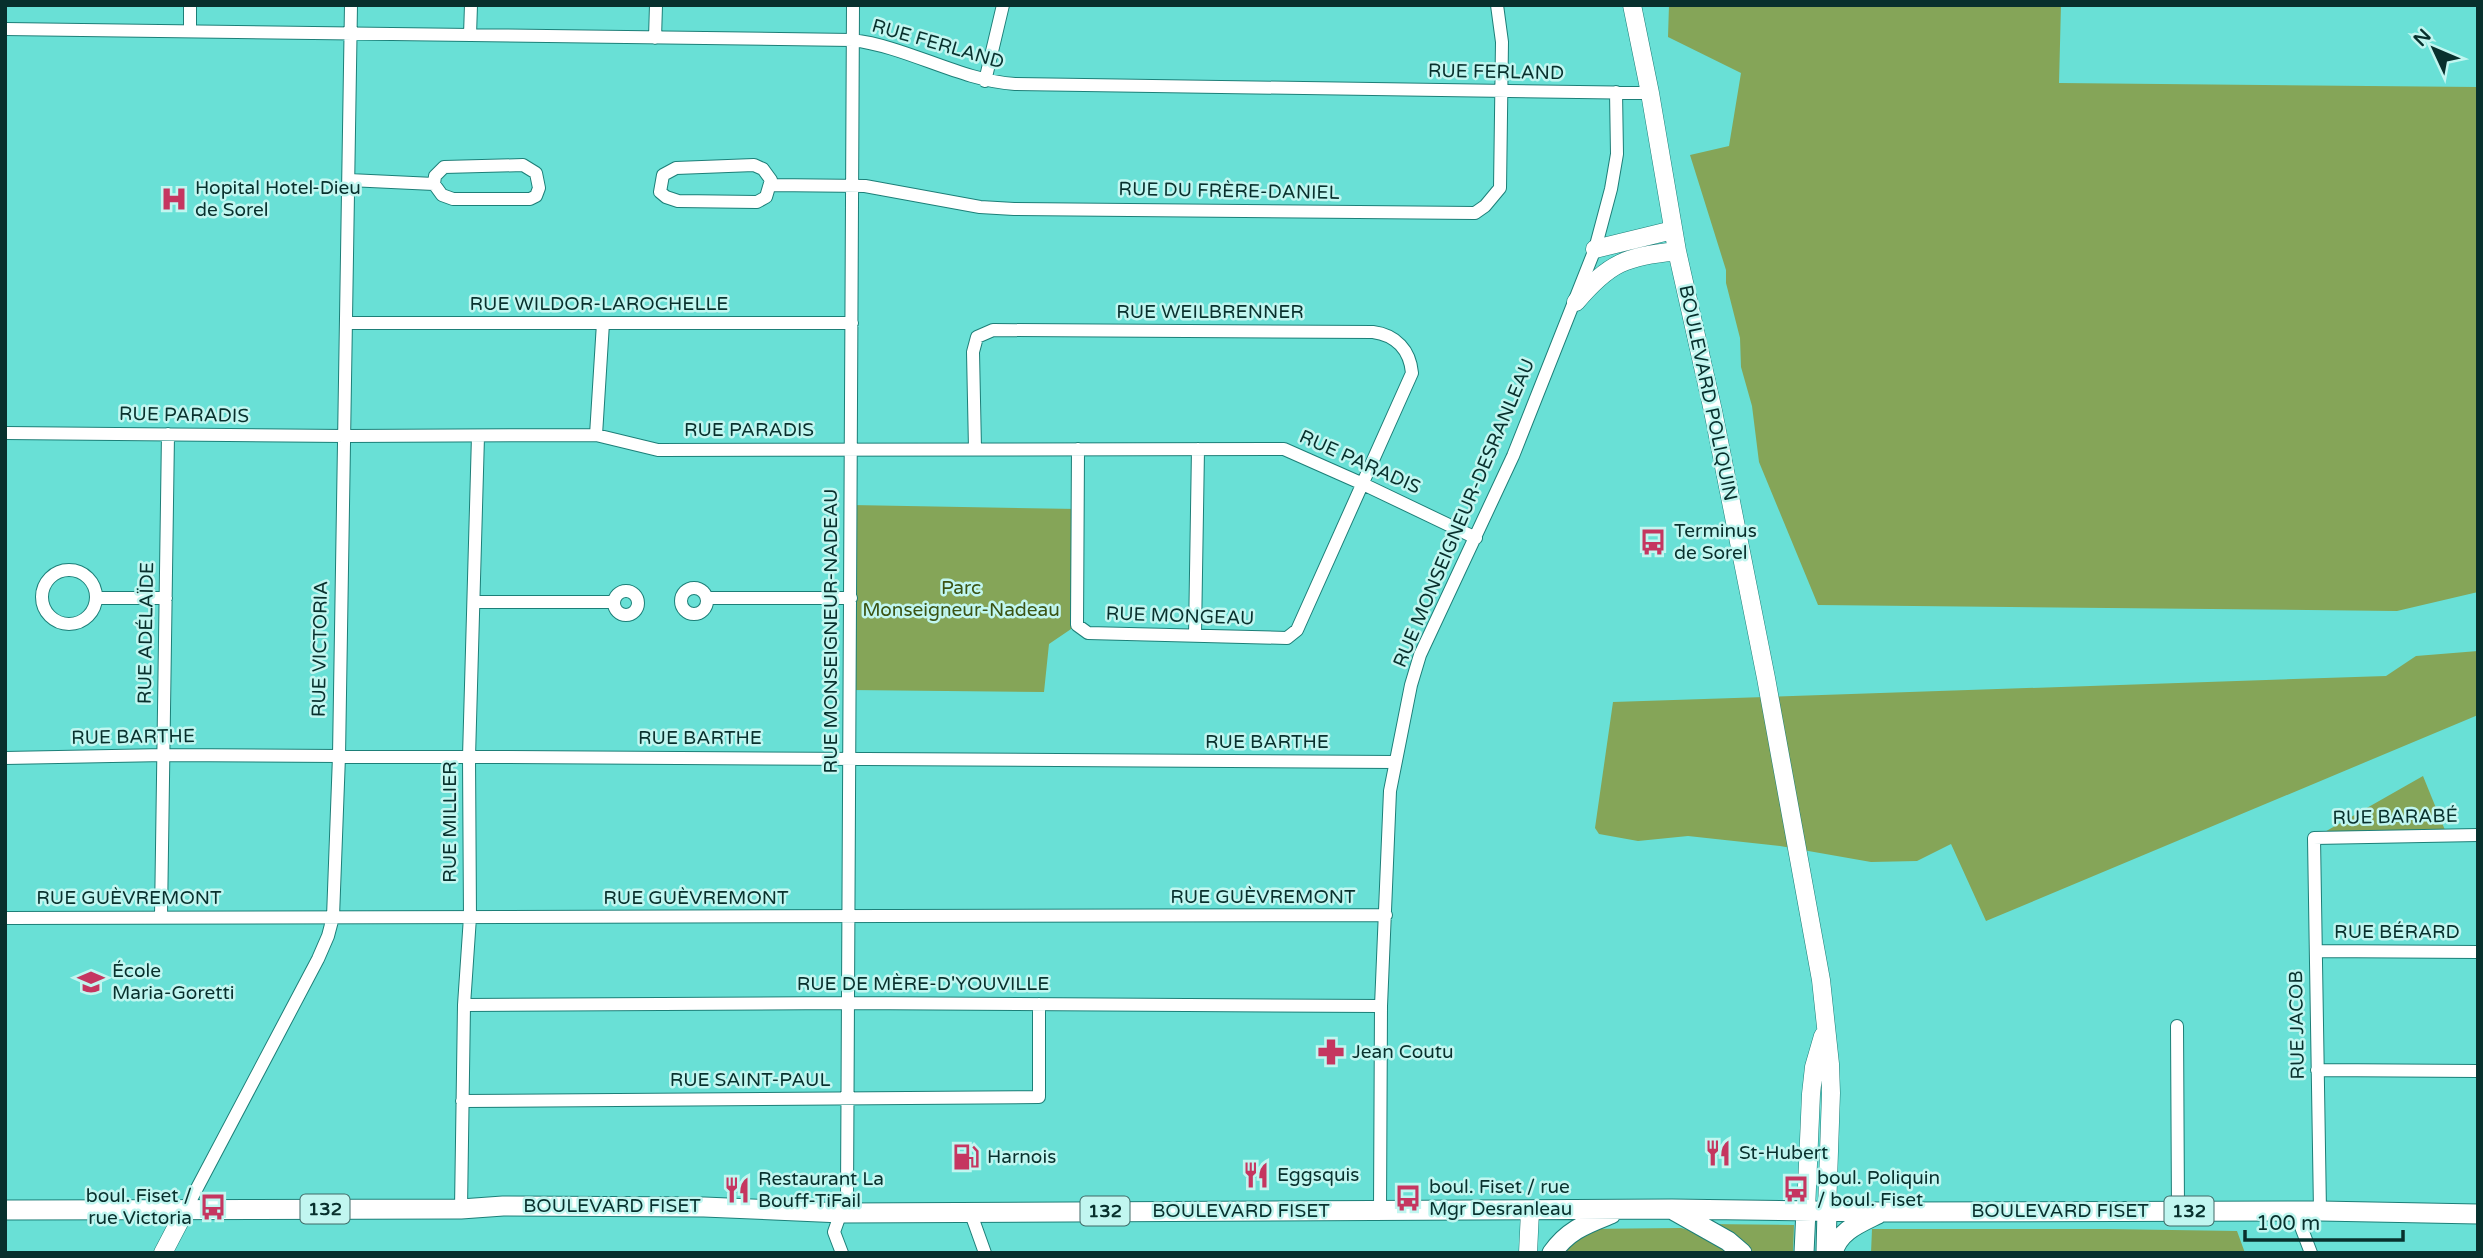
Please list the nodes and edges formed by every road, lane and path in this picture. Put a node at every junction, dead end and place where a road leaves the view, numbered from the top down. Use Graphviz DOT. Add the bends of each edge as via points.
graph roads {
  1 [pos="190,5"];
  2 [pos="351,5"];
  3 [pos="471,5"];
  4 [pos="656,5"];
  5 [pos="853,5"];
  6 [pos="1003,5"];
  7 [pos="1497,5"];
  8 [pos="1632,5"];
  9 [pos="5,29"];
  10 [pos="190,31"];
  11 [pos="351,33"];
  12 [pos="470,35"];
  13 [pos="655,38"];
  14 [pos="852,40"];
  15 [pos="985,80"];
  16 [pos="1503,91"];
  17 [pos="1616,92"];
  18 [pos="1650,93"];
  19 [pos="349,180"];
  20 [pos="435,184"];
  21 [pos="771,185"];
  22 [pos="853,186"];
  23 [pos="1673,230"];
  24 [pos="1595,249"];
  25 [pos="1677,251"];
  26 [pos="1629,259"];
  27 [pos="1576,302"];
  28 [pos="603,323"];
  29 [pos="852,323"];
  30 [pos="346,324"];
  31 [pos="5,433"];
  32 [pos="168,434"];
  33 [pos="596,435"];
  34 [pos="345,436"];
  35 [pos="478,436"];
  36 [pos="852,449"];
  37 [pos="975,449"];
  38 [pos="1078,449"];
  39 [pos="1198,449"];
  40 [pos="1363,484"];
  41 [pos="1476,538"];
  42 [pos="96,598"];
  43 [pos="166,598"];
  44 [pos="707,598"];
  45 [pos="851,598"];
  46 [pos="474,602"];
  47 [pos="614,602"];
  48 [pos="1195,635"];
  49 [pos="164,755"];
  50 [pos="339,756"];
  51 [pos="469,757"];
  52 [pos="5,758"];
  53 [pos="850,758"];
  54 [pos="1395,762"];
  55 [pos="2478,835"];
  56 [pos="2314,838"];
  57 [pos="1386,915"];
  58 [pos="161,917"];
  59 [pos="470,917"];
  60 [pos="849,917"];
  61 [pos="5,918"];
  62 [pos="333,918"];
  63 [pos="2316,951"];
  64 [pos="2478,952"];
  65 [pos="848,1003"];
  66 [pos="1038,1004"];
  67 [pos="464,1005"];
  68 [pos="1381,1006"];
  69 [pos="2177,1026"];
  70 [pos="1825,1029"];
  71 [pos="2318,1070"];
  72 [pos="2478,1071"];
  73 [pos="848,1098"];
  74 [pos="462,1101"];
  75 [pos="186,1209"];
  76 [pos="461,1209"];
  77 [pos="1380,1209"];
  78 [pos="1672,1209"];
  79 [pos="1622,1210"];
  80 [pos="1806,1210"];
  81 [pos="1827,1210"];
  82 [pos="970,1211"];
  83 [pos="1530,1211"];
  84 [pos="2178,1211"];
  85 [pos="2295,1211"];
  86 [pos="2320,1211"];
  87 [pos="1881,1212"];
  88 [pos="842,1213"];
  89 [pos="7,1214"];
  90 [pos="2478,1214"];
  91 [pos="163,1253"];
  92 [pos="842,1253"];
  93 [pos="985,1253"];
  94 [pos="1528,1253"];
  95 [pos="1552,1253"];
  96 [pos="1742,1253"];
  97 [pos="1804,1253"];
  98 [pos="1826,1253"];
  99 [pos="1833,1253"];
  100 [pos="2311,1253"];
  1 -- 10 [label="street"];
  2 -- 11 [label="street, RUE VICTORIA"];
  3 -- 12 [label="street"];
  4 -- 13 [label="street"];
  5 -- 14 [label="street, RUE MONSEIGNEUR-NADEAU"];
  6 -- 15 [label="street"];
  7 -- 16 [label="street, RUE DU FRÈRE-DANIEL"];
  8 -- 18 [label="street, BOULEVARD POLIQUIN"];
  9 -- 10 [label="street, RUE FERLAND"];
  10 -- 11 [label="street, RUE FERLAND"];
  11 -- 12 [label="street, RUE FERLAND"];
  11 -- 19 [label="street, RUE VICTORIA"];
  12 -- 13 [label="street, RUE FERLAND"];
  13 -- 14 [label="street, RUE FERLAND"];
  14 -- 15 [label="street, RUE FERLAND" via="878,43"];
  14 -- 22 [label="street, RUE MONSEIGNEUR-NADEAU"];
  15 -- 16 [label="street, RUE FERLAND"];
  16 -- 17 [label="street, RUE FERLAND"];
  16 -- 22 [label="street, RUE DU FRÈRE-DANIEL" via="1500,188 1475,213 979,208"];
  17 -- 18 [label="street, RUE FERLAND"];
  17 -- 24 [label="street, RUE MONSEIGNEUR-DESRANLEAU" via="1616,154"];
  18 -- 23 [label="street, BOULEVARD POLIQUIN"];
  19 -- 20 [label="street"];
  19 -- 30 [label="street, RUE VICTORIA"];
  20 -- 20 [label="street" via="442,195 459,200 530,199 539,188 536,173 523,165 444,167 435,176"];
  21 -- 21 [label="street" via="766,197 746,203 678,201 660,192 663,175 676,168 754,166 767,173"];
  21 -- 22 [label="street, RUE DU FRÈRE-DANIEL"];
  22 -- 29 [label="street, RUE MONSEIGNEUR-NADEAU"];
  23 -- 24 [label="street"];
  23 -- 25 [label="street, BOULEVARD POLIQUIN"];
  24 -- 26 [label="street"];
  24 -- 27 [label="street, RUE MONSEIGNEUR-DESRANLEAU"];
  25 -- 26 [label="street"];
  25 -- 70 [label="street, BOULEVARD POLIQUIN" via="1766,678 1821,980"];
  26 -- 27 [label="street" via="1601,275"];
  27 -- 41 [label="street, RUE MONSEIGNEUR-DESRANLEAU"];
  28 -- 29 [label="street, RUE WILDOR-LAROCHELLE"];
  28 -- 30 [label="street, RUE WILDOR-LAROCHELLE"];
  28 -- 33 [label="street"];
  29 -- 36 [label="street, RUE MONSEIGNEUR-NADEAU"];
  30 -- 34 [label="street, RUE VICTORIA"];
  31 -- 32 [label="street, RUE PARADIS"];
  32 -- 34 [label="street, RUE PARADIS"];
  32 -- 43 [label="street, RUE ADÉLAÏDE"];
  33 -- 35 [label="street, RUE PARADIS"];
  33 -- 36 [label="street, RUE PARADIS" via="658,450"];
  34 -- 35 [label="street, RUE PARADIS"];
  34 -- 50 [label="street, RUE VICTORIA"];
  35 -- 46 [label="street, RUE MILLIER"];
  36 -- 37 [label="street, RUE PARADIS"];
  36 -- 45 [label="street, RUE MONSEIGNEUR-NADEAU"];
  37 -- 38 [label="street, RUE PARADIS"];
  37 -- 40 [label="street, RUE WEILBRENNER" via="973,352 977,337 993,330 1373,332 1386,334 1401,345 1412,373"];
  38 -- 39 [label="street, RUE PARADIS"];
  38 -- 48 [label="street, RUE MONGEAU" via="1077,625 1088,633"];
  39 -- 40 [label="street, RUE PARADIS" via="1284,449"];
  39 -- 48 [label="street"];
  40 -- 41 [label="street, RUE PARADIS"];
  40 -- 48 [label="street, RUE MONGEAU" via="1297,630 1287,638"];
  41 -- 54 [label="street, RUE MONSEIGNEUR-DESRANLEAU" via="1420,655"];
  42 -- 42 [label="street" via="90,614 74,623 50,615 43,590 53,576 69,570 86,575"];
  42 -- 43 [label="street"];
  43 -- 49 [label="street, RUE ADÉLAÏDE"];
  44 -- 45 [label="street"];
  45 -- 53 [label="street, RUE MONSEIGNEUR-NADEAU"];
  46 -- 47 [label="street"];
  46 -- 51 [label="street, RUE MILLIER"];
  49 -- 50 [label="street, RUE BARTHE"];
  49 -- 52 [label="street, RUE BARTHE"];
  49 -- 58 [label="street, RUE ADÉLAÏDE"];
  50 -- 51 [label="street, RUE BARTHE"];
  50 -- 62 [label="street, RUE VICTORIA"];
  51 -- 53 [label="street, RUE BARTHE"];
  51 -- 59 [label="street, RUE MILLIER"];
  53 -- 54 [label="street, RUE BARTHE"];
  53 -- 60 [label="street, RUE MONSEIGNEUR-NADEAU"];
  54 -- 57 [label="street, RUE MONSEIGNEUR-DESRANLEAU"];
  55 -- 56 [label="street, RUE BARABÉ"];
  56 -- 63 [label="street, RUE JACOB"];
  57 -- 60 [label="street, RUE GUÈVREMONT"];
  57 -- 68 [label="street, RUE MONSEIGNEUR-DESRANLEAU"];
  58 -- 61 [label="street, RUE GUÈVREMONT"];
  58 -- 62 [label="street, RUE GUÈVREMONT"];
  59 -- 60 [label="street, RUE GUÈVREMONT"];
  59 -- 62 [label="street, RUE GUÈVREMONT"];
  59 -- 67 [label="street, RUE MILLIER"];
  60 -- 65 [label="street, RUE MONSEIGNEUR-NADEAU"];
  62 -- 75 [label="street, RUE VICTORIA" via="323,949"];
  63 -- 64 [label="street, RUE BÉRARD"];
  63 -- 71 [label="street, RUE JACOB"];
  65 -- 66 [label="street, RUE DE MÈRE-D'YOUVILLE"];
  65 -- 67 [label="street, RUE DE MÈRE-D'YOUVILLE"];
  65 -- 73 [label="street, RUE MONSEIGNEUR-NADEAU"];
  66 -- 68 [label="street, RUE DE MÈRE-D'YOUVILLE"];
  66 -- 73 [label="street, RUE SAINT-PAUL" via="1039,1097"];
  67 -- 74 [label="street, RUE MILLIER"];
  68 -- 77 [label="street, RUE MONSEIGNEUR-DESRANLEAU"];
  69 -- 84 [label="street"];
  70 -- 80 [label="street, BOULEVARD POLIQUIN" via="1813,1077"];
  70 -- 81 [label="street, BOULEVARD POLIQUIN" via="1831,1093"];
  71 -- 72 [label="street"];
  71 -- 86 [label="street, RUE JACOB"];
  73 -- 74 [label="street, RUE SAINT-PAUL"];
  73 -- 88 [label="street, RUE MONSEIGNEUR-NADEAU" via="847,1195"];
  74 -- 76 [label="street, RUE MILLIER"];
  75 -- 76 [label="main road, BOULEVARD FISET / 132"];
  75 -- 89 [label="main road, BOULEVARD FISET / 132"];
  75 -- 91 [label="street, RUE VICTORIA"];
  76 -- 88 [label="main road, BOULEVARD FISET / 132" via="704,1207"];
  77 -- 82 [label="main road, BOULEVARD FISET / 132"];
  77 -- 83 [label="main road, BOULEVARD FISET / 132"];
  78 -- 79 [label="main road, BOULEVARD FISET / 132"];
  78 -- 80 [label="main road, BOULEVARD FISET / 132"];
  78 -- 96 [label="main road"];
  79 -- 83 [label="main road, BOULEVARD FISET / 132"];
  79 -- 95 [label="main road" via="1574,1228"];
  80 -- 81 [label="main road, BOULEVARD FISET / 132"];
  80 -- 97 [label="main road, BOULEVARD POLIQUIN"];
  81 -- 87 [label="main road, BOULEVARD FISET / 132"];
  81 -- 98 [label="main road, BOULEVARD POLIQUIN"];
  82 -- 88 [label="main road, BOULEVARD FISET / 132"];
  82 -- 93 [label="street"];
  83 -- 94 [label="street"];
  84 -- 85 [label="main road, BOULEVARD FISET / 132"];
  84 -- 87 [label="main road, BOULEVARD FISET / 132"];
  85 -- 86 [label="main road, BOULEVARD FISET / 132"];
  85 -- 100 [label="street"];
  86 -- 90 [label="main road, BOULEVARD FISET / 132"];
  87 -- 99 [label="main road" via="1849,1229"];
  88 -- 92 [label="street, RUE MONSEIGNEUR-NADEAU" via="834,1232"];
}
